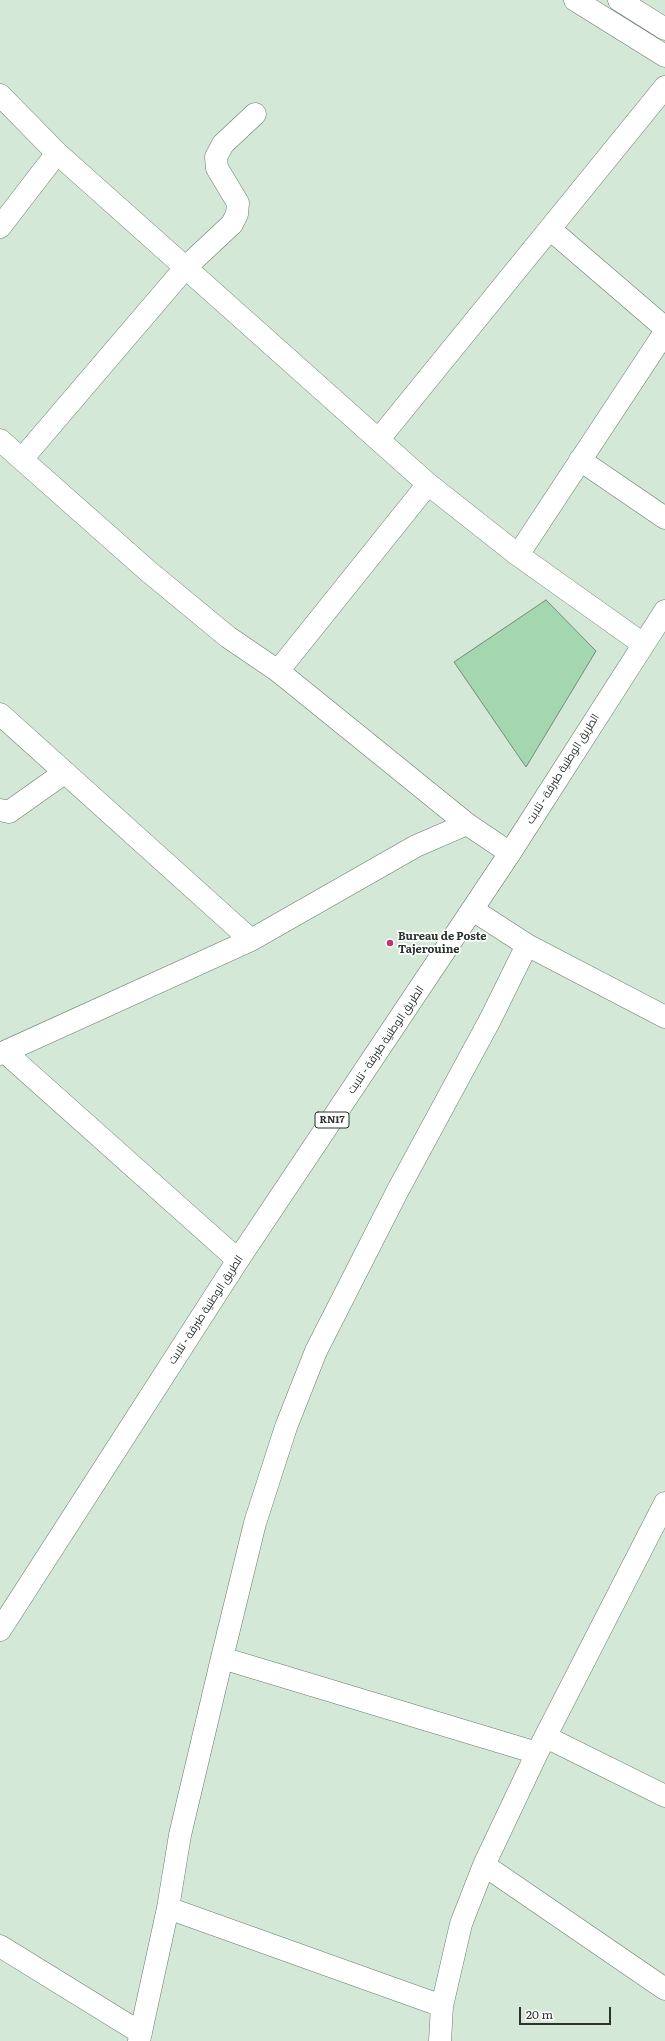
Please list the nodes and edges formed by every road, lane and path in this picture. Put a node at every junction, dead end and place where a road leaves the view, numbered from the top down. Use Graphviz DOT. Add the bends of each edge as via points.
graph roads {
  1 [pos="575,0"];
  2 [pos="619,0"];
  3 [pos="665,29"];
  4 [pos="665,56"];
  5 [pos="665,87"];
  6 [pos="0,95"];
  7 [pos="255,114"];
  8 [pos="57,153"];
  9 [pos="0,227"];
  10 [pos="550,229"];
  11 [pos="186,267"];
  12 [pos="665,328"];
  13 [pos="665,332"];
  14 [pos="379,439"];
  15 [pos="0,440"];
  16 [pos="22,459"];
  17 [pos="580,460"];
  18 [pos="428,484"];
  19 [pos="665,518"];
  20 [pos="518,556"];
  21 [pos="665,611"];
  22 [pos="643,644"];
  23 [pos="278,671"];
  24 [pos="0,714"];
  25 [pos="64,773"];
  26 [pos="0,810"];
  27 [pos="467,824"];
  28 [pos="510,853"];
  29 [pos="473,910"];
  30 [pos="251,940"];
  31 [pos="527,945"];
  32 [pos="665,1017"];
  33 [pos="2,1053"];
  34 [pos="238,1260"];
  35 [pos="665,1504"];
  36 [pos="0,1630"];
  37 [pos="222,1658"];
  38 [pos="542,1745"];
  39 [pos="665,1796"];
  40 [pos="484,1865"];
  41 [pos="168,1908"];
  42 [pos="0,1946"];
  43 [pos="665,1988"];
  44 [pos="442,2006"];
  45 [pos="140,2037"];
  46 [pos="440,2041"];
  1 -- 4 [label="street"];
  2 -- 3 [label="street"];
  5 -- 10 [label="street"];
  6 -- 8 [label="street"];
  7 -- 11 [label="street" via="223,144 216,157 218,168 238,203 237,214 232,224"];
  8 -- 9 [label="street"];
  8 -- 11 [label="street"];
  10 -- 12 [label="street"];
  10 -- 14 [label="street"];
  11 -- 14 [label="street"];
  11 -- 16 [label="street"];
  13 -- 17 [label="street"];
  14 -- 18 [label="street"];
  15 -- 16 [label="street"];
  16 -- 23 [label="street" via="148,571 228,637"];
  17 -- 19 [label="street"];
  17 -- 20 [label="street"];
  18 -- 20 [label="street"];
  18 -- 23 [label="street"];
  20 -- 22 [label="street"];
  21 -- 22 [label="street, الطريق الوطنية طبرقة - تلابت / RN17"];
  22 -- 28 [label="street, الطريق الوطنية طبرقة - تلابت / RN17"];
  23 -- 27 [label="street"];
  24 -- 25 [label="street"];
  25 -- 26 [label="street" via="9,812"];
  25 -- 30 [label="street"];
  27 -- 28 [label="street"];
  27 -- 30 [label="street" via="416,846"];
  28 -- 29 [label="street, الطريق الوطنية طبرقة - تلابت / RN17"];
  29 -- 31 [label="street"];
  29 -- 34 [label="street, الطريق الوطنية طبرقة - تلابت / RN17"];
  30 -- 33 [label="street"];
  31 -- 32 [label="street"];
  31 -- 37 [label="street" via="316,1351 286,1427 255,1523"];
  33 -- 34 [label="street"];
  34 -- 36 [label="street, الطريق الوطنية طبرقة - تلابت / RN17"];
  35 -- 38 [label="street"];
  37 -- 38 [label="street"];
  37 -- 41 [label="street" via="180,1835"];
  38 -- 39 [label="street"];
  38 -- 40 [label="street"];
  40 -- 43 [label="street"];
  40 -- 44 [label="street" via="461,1924"];
  41 -- 44 [label="street"];
  41 -- 45 [label="street"];
  42 -- 45 [label="street"];
  44 -- 46 [label="street"];
}
